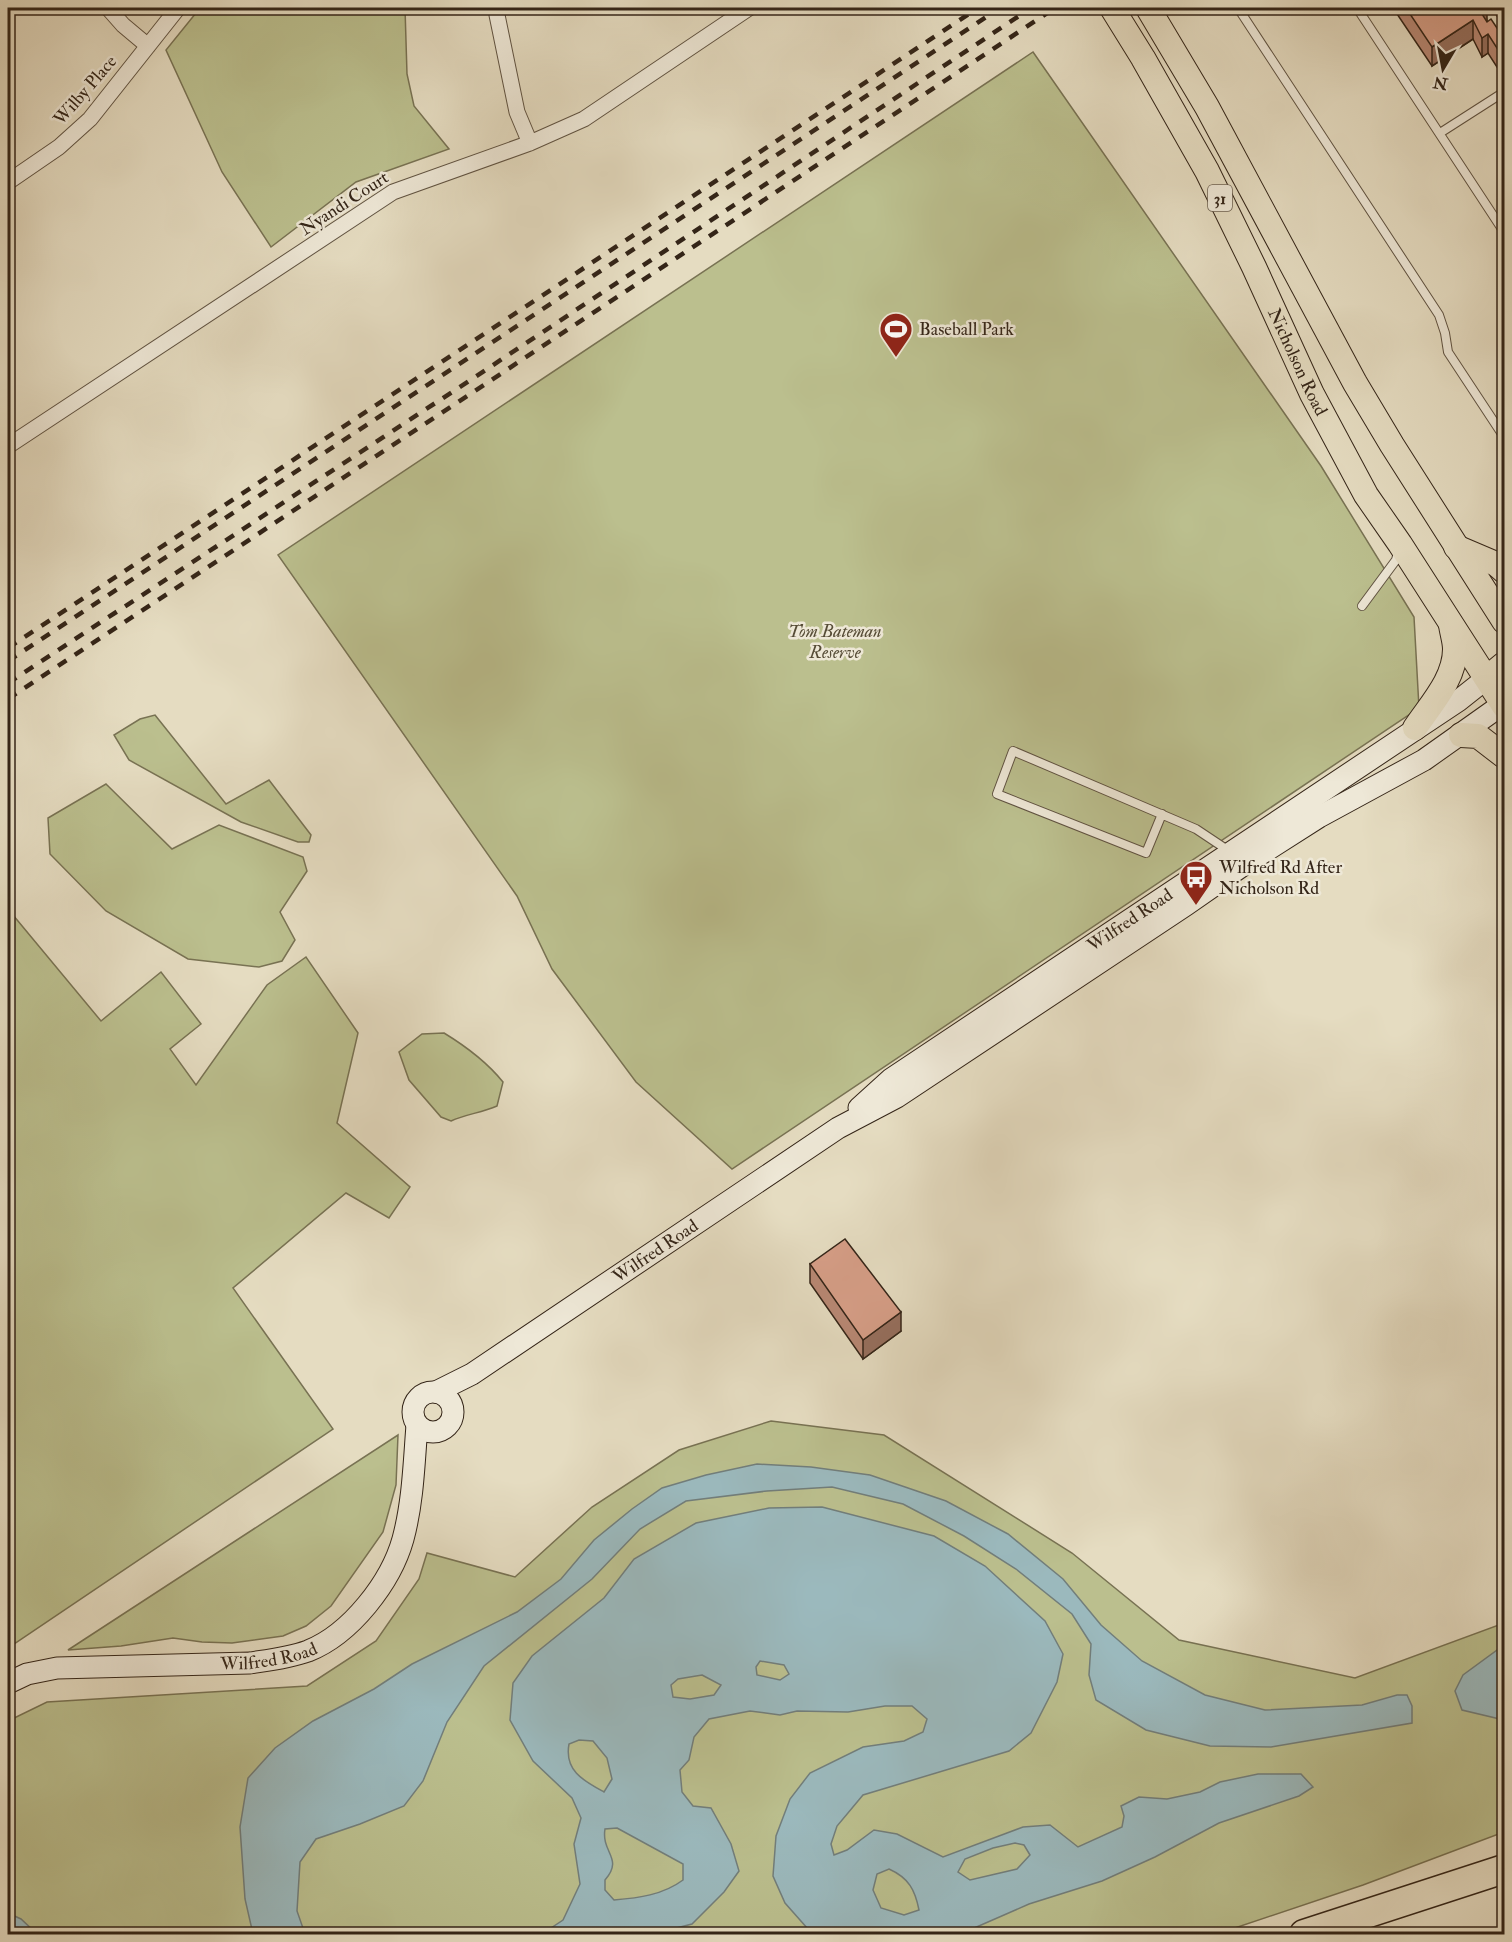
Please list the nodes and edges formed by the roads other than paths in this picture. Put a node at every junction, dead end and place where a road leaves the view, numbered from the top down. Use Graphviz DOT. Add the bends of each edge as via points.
graph roads {
  1 [pos="108,8"];
  2 [pos="178,8"];
  3 [pos="498,8"];
  4 [pos="749,8"];
  5 [pos="1113,8"];
  6 [pos="1148,8"];
  7 [pos="1238,8"];
  8 [pos="1358,8"];
  9 [pos="148,46"];
  10 [pos="1504,92"];
  11 [pos="1440,133"];
  12 [pos="530,143"];
  13 [pos="8,182"];
  14 [pos="1504,232"];
  15 [pos="1504,437"];
  16 [pos="8,446"];
  17 [pos="1400,544"];
  18 [pos="1456,547"];
  19 [pos="1504,571"];
  20 [pos="1362,606"];
  21 [pos="1449,620"];
  22 [pos="1504,621"];
  23 [pos="1496,671"];
  24 [pos="1504,704"];
  25 [pos="1415,728"];
  26 [pos="1461,735"];
  27 [pos="1504,756"];
  28 [pos="1162,814"];
  29 [pos="1236,859"];
  30 [pos="444,1398"];
  31 [pos="425,1429"];
  32 [pos="8,1683"];
  33 [pos="1504,1869"];
  34 [pos="1305,1935"];
  1 -- 9 [label="street"];
  2 -- 9 [label="street, Wilby Place"];
  3 -- 12 [label="street" via="517,112"];
  4 -- 12 [label="street, Nyandi Court" via="584,119"];
  5 -- 17 [label="main road, Nicholson Road / 31" via="1207,171 1312,394 1361,485"];
  6 -- 18 [label="main road, Nicholson Road / 31" via="1207,107 1354,383"];
  7 -- 15 [label="lane" via="1439,315 1448,352"];
  8 -- 11 [label="lane"];
  9 -- 13 [label="street, Wilby Place" via="76,133"];
  10 -- 11 [label="lane"];
  11 -- 14 [label="lane"];
  12 -- 16 [label="street, Nyandi Court" via="393,192"];
  17 -- 20 [label="lane" via="1396,560"];
  17 -- 21 [label="main road, Nicholson Road / 31"];
  18 -- 19 [label="main road"];
  18 -- 22 [label="main road, Nicholson Road / 31"];
  21 -- 23 [label="main road, Nicholson Road / 31"];
  21 -- 25 [label="main road" via="1454,659 1448,678"];
  23 -- 24 [label="main road, Nicholson Road / 31"];
  23 -- 25 [label="main road, Wilfred Road"];
  24 -- 26 [label="main road, Wilfred Road"];
  25 -- 29 [label="main road, Wilfred Road"];
  26 -- 27 [label="main road" via="1478,736"];
  26 -- 29 [label="main road, Wilfred Road" via="1424,760"];
  28 -- 28 [label="lane" via="1012,751 997,794 1146,853"];
  28 -- 29 [label="lane" via="1196,829"];
  29 -- 30 [label="main road, Wilfred Road" via="897,1097 838,1128 472,1374"];
  30 -- 31 [label="main road" via="453,1411 449,1424 445,1429"];
  30 -- 31 [label="main road" via="423,1394 414,1403 412,1416"];
  31 -- 32 [label="main road, Wilfred Road" via="414,1466 402,1540 387,1577 360,1613 310,1650 250,1663 57,1668 27,1674"];
  33 -- 34 [label="highway"];
}
